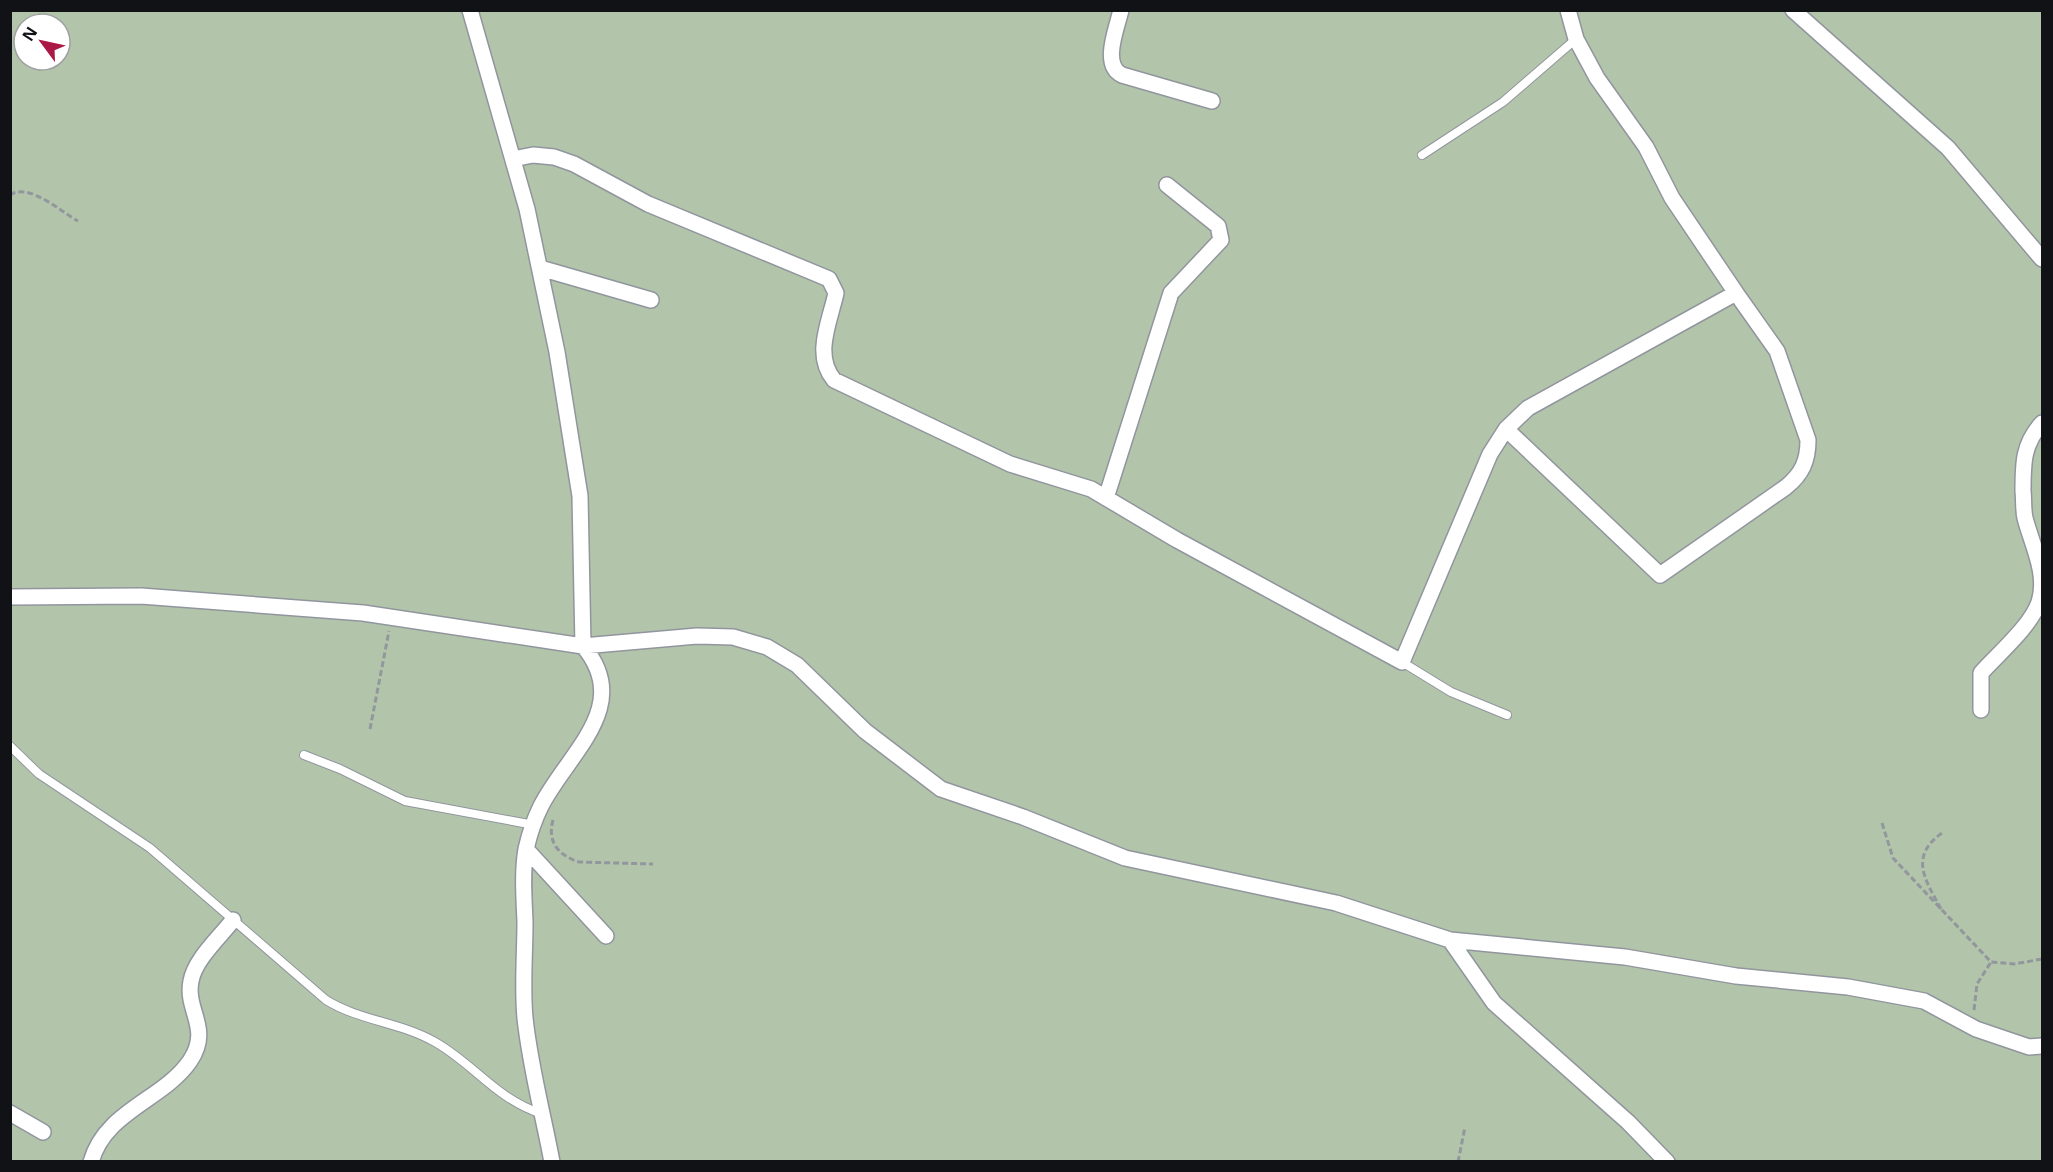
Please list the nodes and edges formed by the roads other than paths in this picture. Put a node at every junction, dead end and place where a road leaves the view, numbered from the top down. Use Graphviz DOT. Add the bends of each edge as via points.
graph roads {
  1 [pos="470,10"];
  2 [pos="1121,10"];
  3 [pos="1568,10"];
  4 [pos="1793,10"];
  5 [pos="1576,39"];
  6 [pos="1212,101"];
  7 [pos="1422,155"];
  8 [pos="513,159"];
  9 [pos="1167,185"];
  10 [pos="2043,259"];
  11 [pos="540,268"];
  12 [pos="1736,293"];
  13 [pos="651,300"];
  14 [pos="2043,423"];
  15 [pos="1506,429"];
  16 [pos="1106,498"];
  17 [pos="10,597"];
  18 [pos="583,646"];
  19 [pos="1402,662"];
  20 [pos="1981,710"];
  21 [pos="1507,715"];
  22 [pos="10,746"];
  23 [pos="304,755"];
  24 [pos="534,825"];
  25 [pos="526,849"];
  26 [pos="233,920"];
  27 [pos="606,936"];
  28 [pos="1450,940"];
  29 [pos="2043,1046"];
  30 [pos="10,1113"];
  31 [pos="543,1115"];
  32 [pos="43,1132"];
  33 [pos="91,1161"];
  34 [pos="552,1161"];
  35 [pos="1667,1161"];
  1 -- 8 [label="street"];
  2 -- 6 [label="street" via="1111,60 1113,69"];
  3 -- 5 [label="street"];
  4 -- 10 [label="street" via="1948,148"];
  5 -- 7 [label="lane" via="1503,102"];
  5 -- 12 [label="street" via="1646,147 1672,198"];
  8 -- 11 [label="street"];
  8 -- 16 [label="street" via="533,155 574,164 648,204 829,279 836,293 823,362 834,380 1010,464 1091,489"];
  9 -- 16 [label="street" via="1218,226 1221,240 1172,293"];
  11 -- 13 [label="street"];
  11 -- 18 [label="street" via="580,496"];
  12 -- 15 [label="street" via="1541,400"];
  12 -- 15 [label="street" via="1777,351 1808,440 1808,454 1797,478 1660,575"];
  14 -- 20 [label="street" via="2026,447 2023,462 2024,515 2040,565 2039,602 2030,619 1981,673"];
  15 -- 19 [label="street" via="1490,454"];
  16 -- 19 [label="street"];
  17 -- 18 [label="street" via="141,596 392,617"];
  18 -- 24 [label="street" via="601,674 601,708 568,768 541,806"];
  18 -- 28 [label="street" via="697,636 733,637 767,647 798,665 865,731 941,789 1023,816 1125,858 1336,903"];
  19 -- 21 [label="lane" via="1451,692"];
  22 -- 26 [label="lane" via="39,774 150,848"];
  23 -- 24 [label="lane" via="405,801"];
  24 -- 25 [label="street"];
  25 -- 27 [label="street"];
  25 -- 31 [label="street" via="525,1018"];
  26 -- 31 [label="lane" via="326,1000 360,1017 433,1041 500,1095"];
  26 -- 33 [label="street" via="191,979 200,1034 190,1061 117,1120"];
  28 -- 29 [label="street" via="1625,957 1736,976 1848,987 1924,1001 1976,1029 2029,1047"];
  28 -- 35 [label="street" via="1494,1003"];
  30 -- 32 [label="street"];
  31 -- 34 [label="street"];
}
